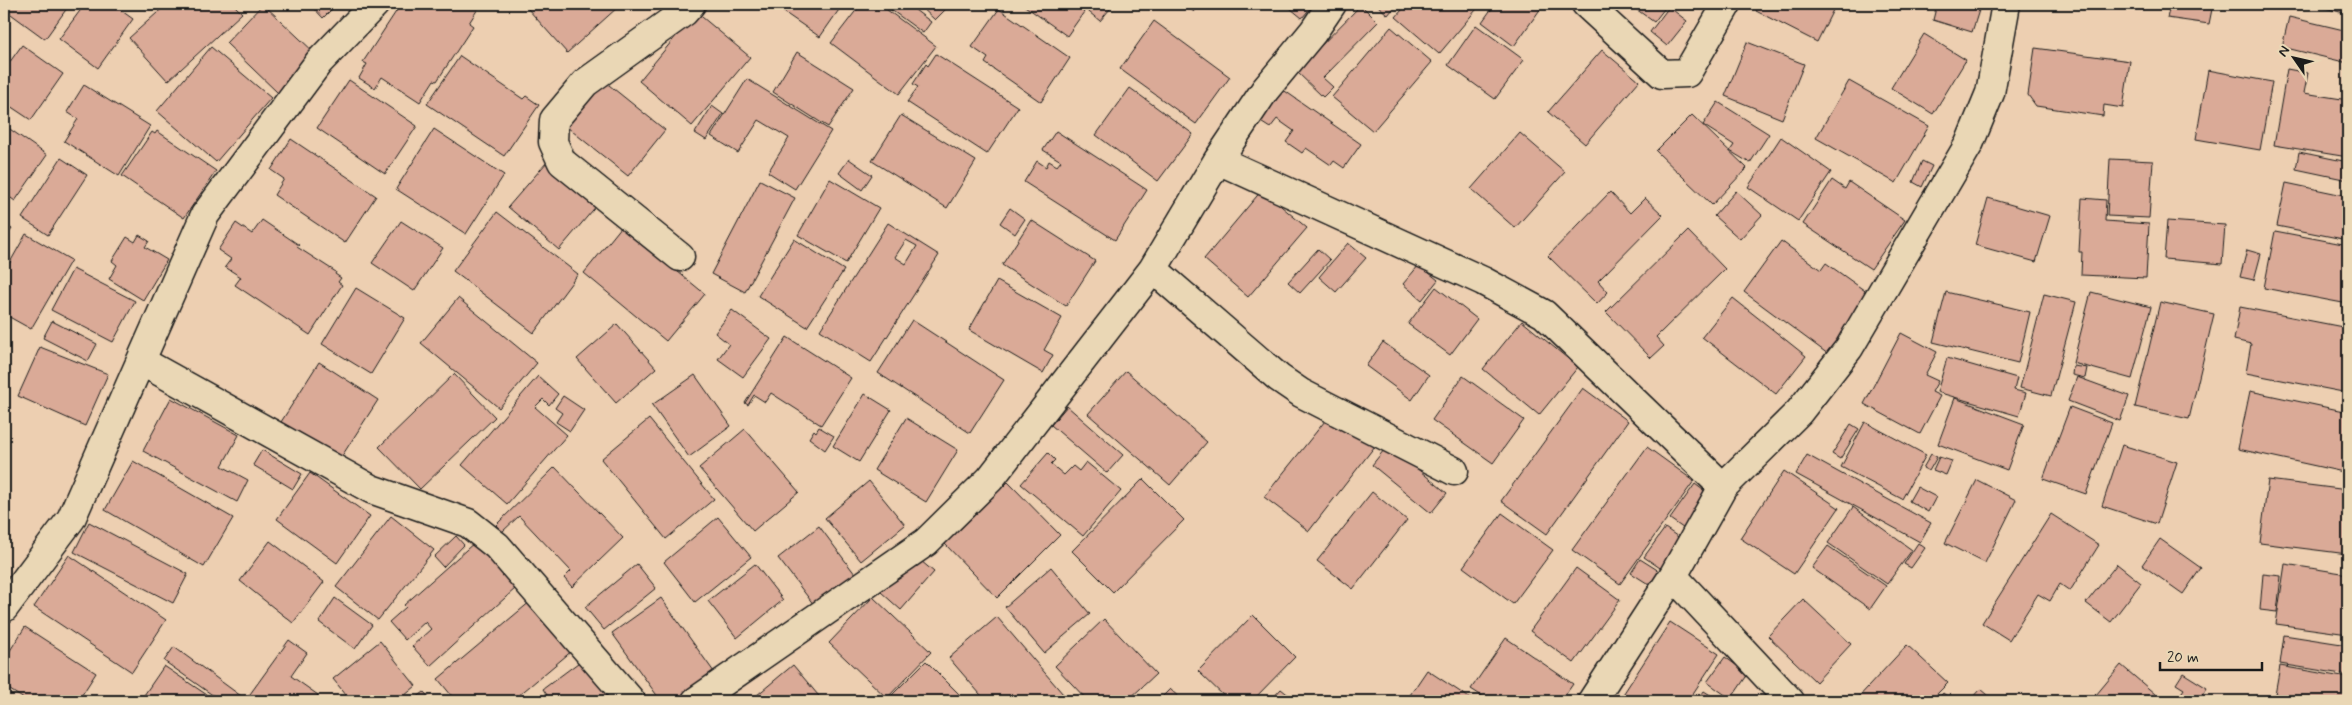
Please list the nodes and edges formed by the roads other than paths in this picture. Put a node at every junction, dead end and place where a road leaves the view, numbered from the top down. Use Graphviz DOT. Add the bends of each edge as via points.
graph roads {
  1 [pos="375,4"];
  2 [pos="691,4"];
  3 [pos="1332,4"];
  4 [pos="1586,4"];
  5 [pos="1727,4"];
  6 [pos="2006,4"];
  7 [pos="1218,160"];
  8 [pos="680,257"];
  9 [pos="1153,269"];
  10 [pos="141,361"];
  11 [pos="1454,471"];
  12 [pos="1723,487"];
  13 [pos="1673,576"];
  14 [pos="4,608"];
  15 [pos="631,701"];
  16 [pos="696,701"];
  17 [pos="1592,701"];
  18 [pos="1790,701"];
  1 -- 10 [label="street" via="318,62 205,216"];
  2 -- 8 [label="street" via="585,83 554,120 553,142 562,162"];
  3 -- 7 [label="street" via="1265,90"];
  4 -- 5 [label="street" via="1662,74 1687,73"];
  6 -- 12 [label="street" via="1990,93 1969,144 1849,348 1800,412"];
  7 -- 9 [label="street"];
  7 -- 12 [label="street" via="1483,281 1544,314"];
  9 -- 11 [label="street" via="1279,378 1301,393"];
  9 -- 16 [label="street" via="990,479 926,542"];
  10 -- 14 [label="street" via="71,519"];
  10 -- 15 [label="street" via="371,489 468,523 497,546"];
  12 -- 13 [label="street"];
  13 -- 17 [label="street"];
  13 -- 18 [label="street"];
}
